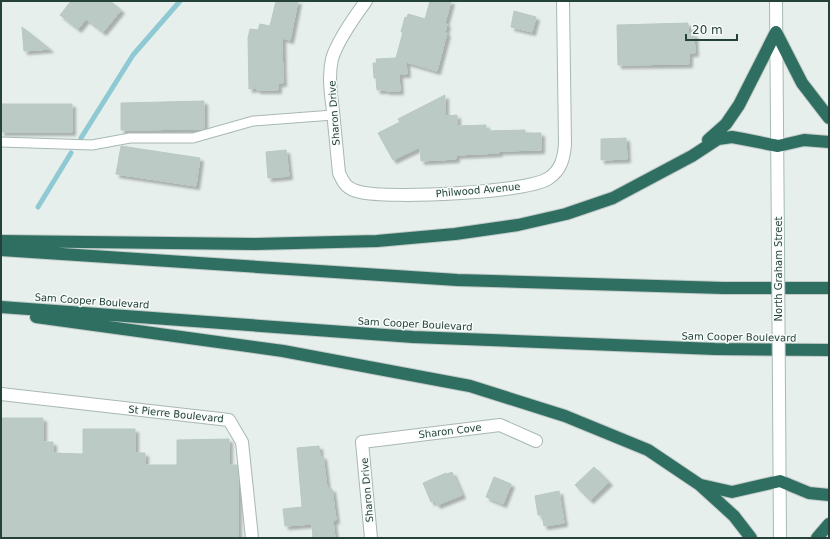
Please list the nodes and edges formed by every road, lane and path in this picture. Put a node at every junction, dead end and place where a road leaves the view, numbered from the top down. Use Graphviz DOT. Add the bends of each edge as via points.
graph roads {
  1 [pos="366,1"];
  2 [pos="563,1"];
  3 [pos="776,1"];
  4 [pos="776,32"];
  5 [pos="333,115"];
  6 [pos="829,118"];
  7 [pos="1,142"];
  8 [pos="829,142"];
  9 [pos="778,146"];
  10 [pos="692,156"];
  11 [pos="344,184"];
  12 [pos="1,241"];
  13 [pos="1,250"];
  14 [pos="829,288"];
  15 [pos="1,307"];
  16 [pos="1,312"];
  17 [pos="829,350"];
  18 [pos="1,394"];
  19 [pos="536,441"];
  20 [pos="362,442"];
  21 [pos="780,481"];
  22 [pos="700,485"];
  23 [pos="829,495"];
  24 [pos="829,524"];
  25 [pos="252,538"];
  26 [pos="371,538"];
  27 [pos="751,538"];
  28 [pos="780,538"];
  29 [pos="817,538"];
  1 -- 5 [label="street, Sharon Drive" via="349,26 332,59"];
  2 -- 11 [label="street, Philwood Avenue" via="564,156 556,173 548,180 499,190 425,194 374,194 359,192"];
  3 -- 4 [label="street, North Graham Street"];
  4 -- 6 [label="highway" via="802,83"];
  4 -- 9 [label="street, North Graham Street"];
  4 -- 10 [label="highway" via="750,85 726,124"];
  5 -- 7 [label="lane" via="253,121 193,138 130,138 92,144"];
  5 -- 11 [label="street, Sharon Drive" via="339,173"];
  8 -- 9 [label="highway" via="804,140"];
  9 -- 10 [label="highway" via="738,138 718,138"];
  9 -- 21 [label="street, North Graham Street, bridge"];
  10 -- 12 [label="highway" via="613,198 566,214 518,225 455,234 377,241 255,244"];
  13 -- 14 [label="highway" via="456,280 723,288"];
  15 -- 17 [label="highway, Sam Cooper Boulevard" via="413,337 716,349"];
  16 -- 22 [label="highway" via="284,351 470,386 565,416 648,450"];
  18 -- 25 [label="street, St Pierre Boulevard" via="229,420 242,442"];
  19 -- 20 [label="street, Sharon Cove" via="500,425"];
  20 -- 26 [label="street, Sharon Drive"];
  21 -- 22 [label="highway" via="732,492"];
  21 -- 23 [label="highway" via="809,494"];
  21 -- 28 [label="street, North Graham Street"];
  22 -- 27 [label="highway" via="734,516"];
  24 -- 29 [label="highway"];
}
